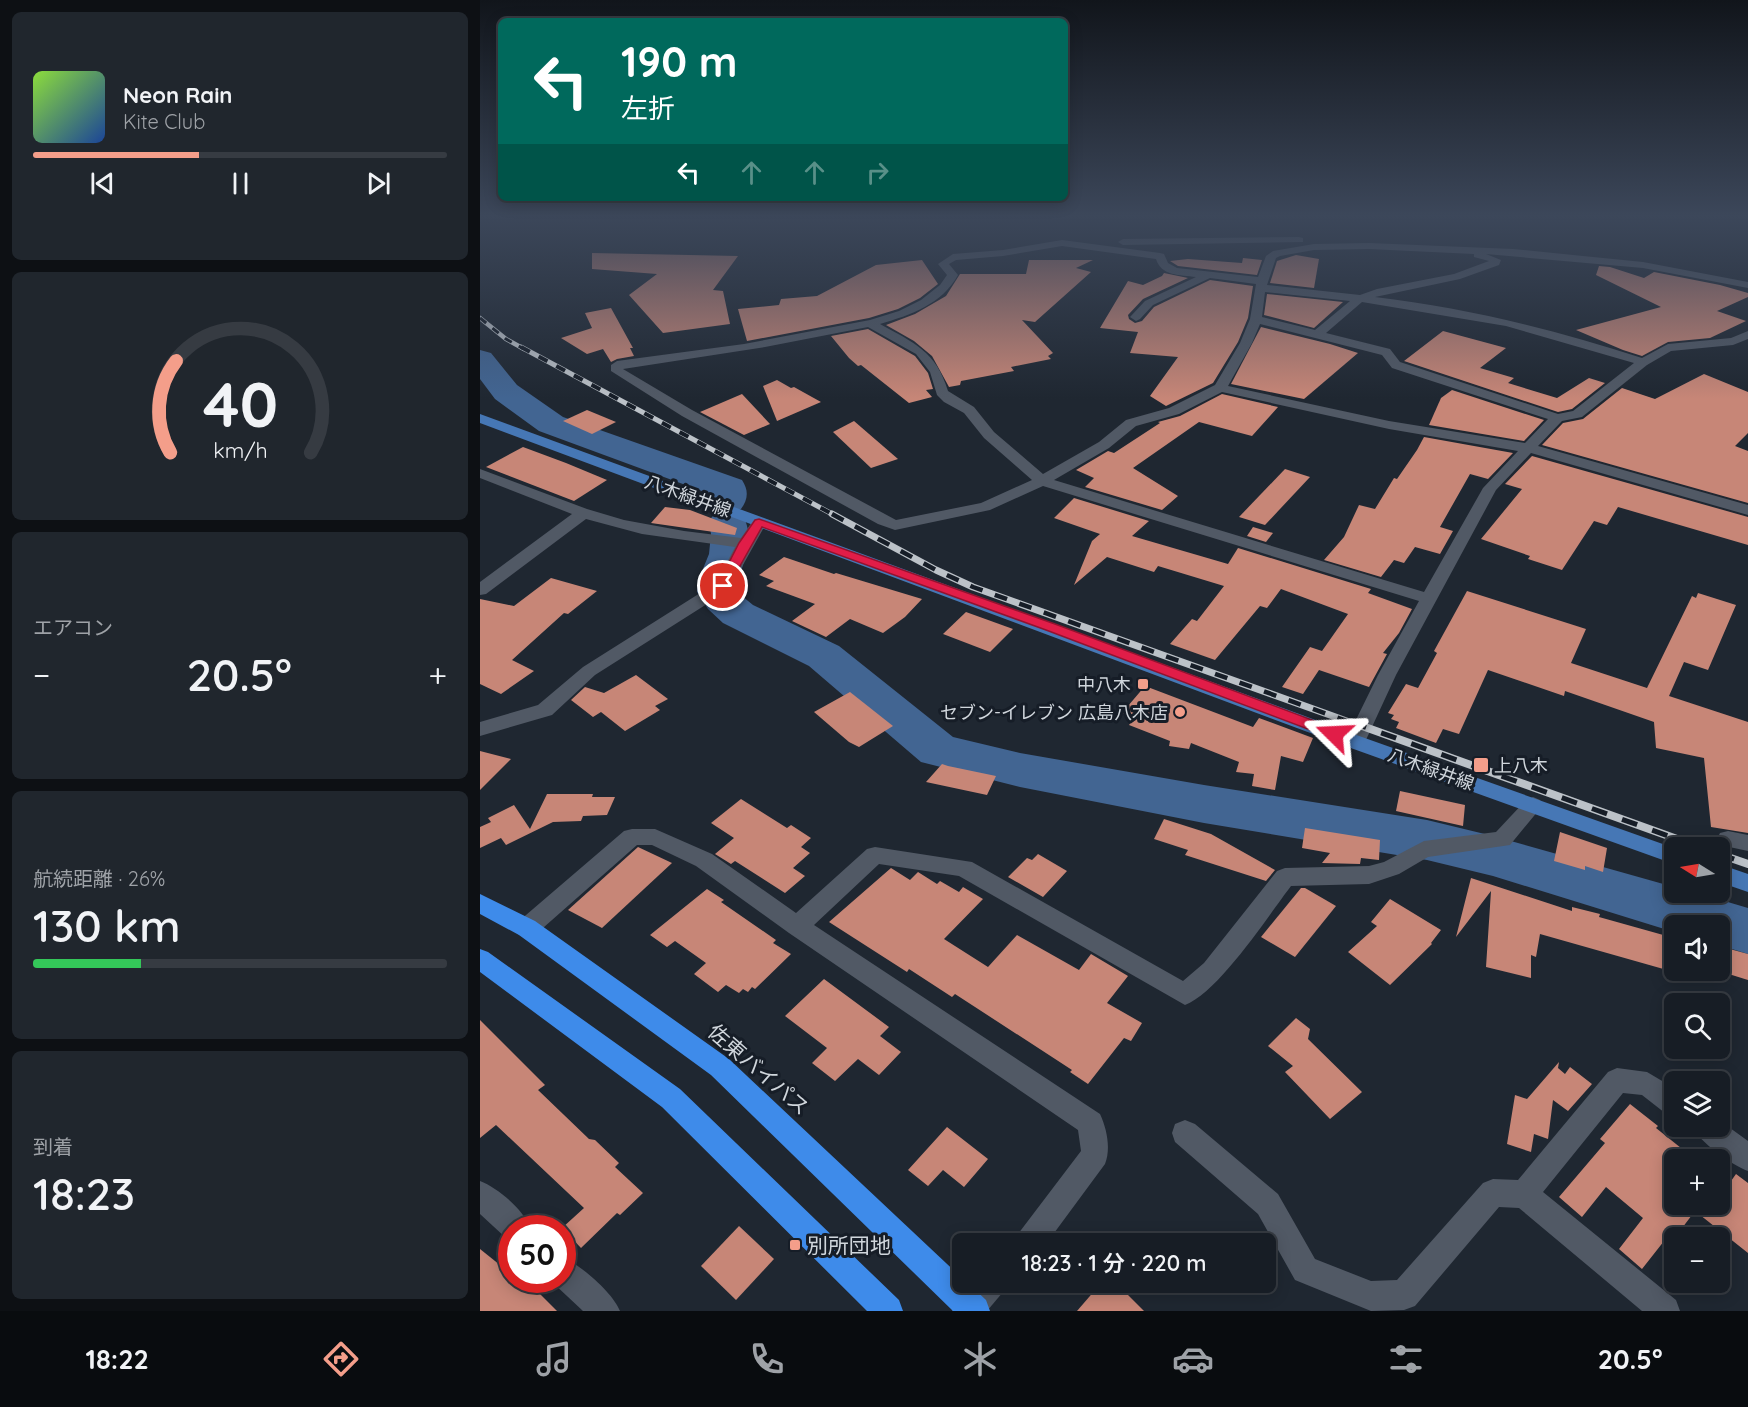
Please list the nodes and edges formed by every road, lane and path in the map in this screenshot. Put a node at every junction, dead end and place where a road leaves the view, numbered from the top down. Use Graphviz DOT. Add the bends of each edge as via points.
graph roads {
  1 [pos="953,276"];
  2 [pos="1206,276"];
  3 [pos="1214,276"];
  4 [pos="1264,276"];
  5 [pos="1458,276"];
  6 [pos="1705,276"];
  7 [pos="1721,276"];
  8 [pos="1748,284"];
  9 [pos="1261,285"];
  10 [pos="1359,299"];
  11 [pos="1136,317"];
  12 [pos="1256,319"];
  13 [pos="870,324"];
  14 [pos="1320,333"];
  15 [pos="1748,335"];
  16 [pos="1643,362"];
  17 [pos="1220,388"];
  18 [pos="480,418"];
  19 [pos="1557,418"];
  20 [pos="1528,448"];
  21 [pos="480,473"];
  22 [pos="1042,481"];
  23 [pos="1748,510"];
  24 [pos="584,513"];
  25 [pos="759,522"];
  26 [pos="735,542"];
  27 [pos="480,590"];
  28 [pos="1429,600"];
  29 [pos="480,729"];
  30 [pos="1355,742"];
  31 [pos="1533,805"];
  32 [pos="1664,852"];
  33 [pos="1730,877"];
  34 [pos="1748,883"];
  35 [pos="480,903"];
  36 [pos="797,926"];
  37 [pos="526,928"];
  38 [pos="480,959"];
  39 [pos="1664,1097"];
  40 [pos="1185,1133"];
  41 [pos="1720,1137"];
  42 [pos="1748,1158"];
  43 [pos="1524,1194"];
  44 [pos="480,1195"];
  45 [pos="502,1215"];
  46 [pos="1036,1233"];
  47 [pos="576,1285"];
  48 [pos="984,1293"];
  49 [pos="971,1310"];
  50 [pos="605,1311"];
  51 [pos="888,1311"];
  52 [pos="1665,1311"];
  1 -- 13 [label="street" via="949,285 936,295 905,312"];
  2 -- 11 [label="street" via="1149,303"];
  3 -- 9 [label="street"];
  4 -- 9 [label="street"];
  5 -- 10 [label="street"];
  6 -- 8 [label="street"];
  7 -- 8 [label="street"];
  9 -- 10 [label="street"];
  9 -- 12 [label="street"];
  10 -- 14 [label="street"];
  10 -- 16 [label="street" via="1506,322"];
  12 -- 14 [label="street"];
  12 -- 17 [label="street"];
  13 -- 22 [label="street" via="920,351 936,371 942,392 969,410 989,435"];
  13 -- 22 [label="street" via="692,357 617,365 617,370 883,522 895,525 985,507"];
  14 -- 19 [label="street" via="1386,352 1396,365"];
  15 -- 16 [label="street" via="1733,341 1668,348"];
  16 -- 19 [label="street" via="1577,414"];
  17 -- 20 [label="street" via="1389,425"];
  17 -- 22 [label="street" via="1174,411 1131,423 1104,445"];
  18 -- 25 [label="main road, 八木緑井線"];
  19 -- 20 [label="street"];
  20 -- 23 [label="street"];
  20 -- 28 [label="street" via="1490,488"];
  21 -- 24 [label="street"];
  22 -- 28 [label="street"];
  24 -- 26 [label="street" via="634,527"];
  24 -- 27 [label="street"];
  25 -- 26 [label="street"];
  25 -- 30 [label="main road, 八木緑井線"];
  26 -- 29 [label="street" via="716,590 589,671 545,710"];
  28 -- 30 [label="street"];
  30 -- 31 [label="main road, 八木緑井線"];
  31 -- 32 [label="main road, 八木緑井線"];
  31 -- 36 [label="street" via="1502,840 1425,849 1369,875 1285,877 1212,970 1185,994 964,868 875,855"];
  33 -- 34 [label="main road"];
  35 -- 37 [label="highway, 佐東バイパス"];
  36 -- 37 [label="street" via="704,860 655,837 632,837"];
  36 -- 46 [label="street" via="1091,1123 1095,1155"];
  37 -- 49 [label="highway, 佐東バイパス" via="720,1067"];
  38 -- 51 [label="highway" via="671,1098"];
  39 -- 43 [label="street" via="1647,1084 1617,1080"];
  40 -- 43 [label="street" via="1268,1204 1305,1270 1371,1296 1404,1295 1493,1192"];
  41 -- 42 [label="street"];
  43 -- 52 [label="street"];
  44 -- 45 [label="street"];
  47 -- 50 [label="street"];
  48 -- 49 [label="street"];
}
